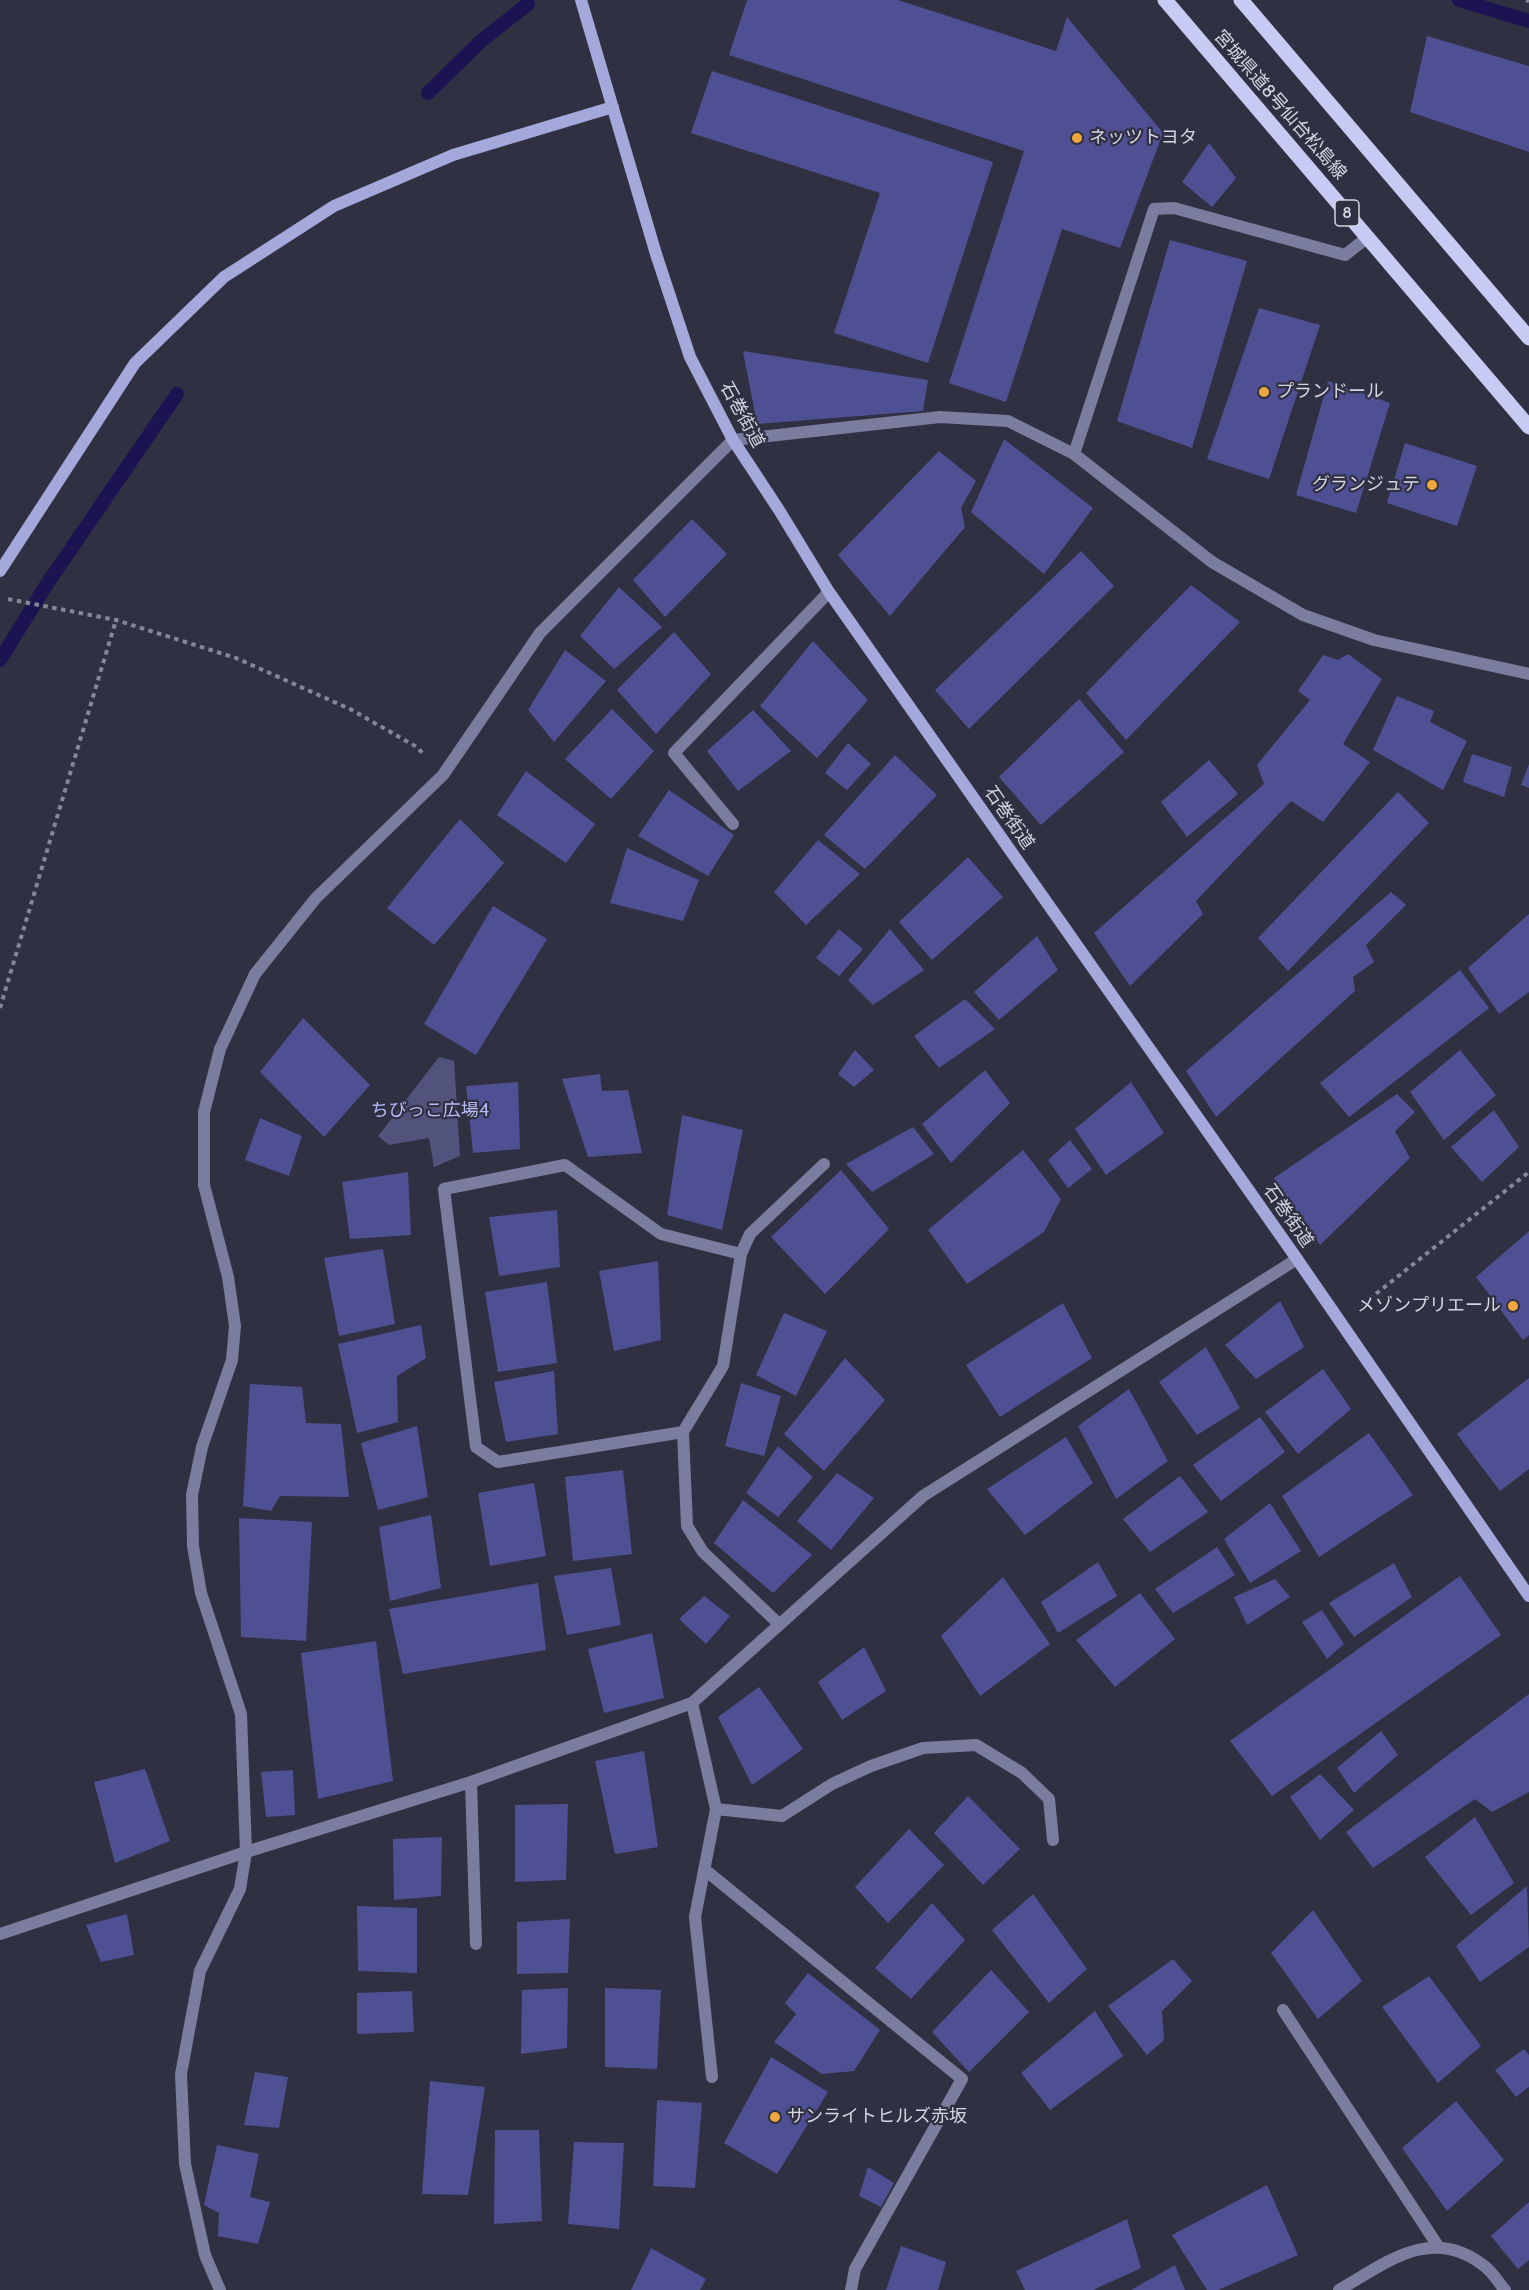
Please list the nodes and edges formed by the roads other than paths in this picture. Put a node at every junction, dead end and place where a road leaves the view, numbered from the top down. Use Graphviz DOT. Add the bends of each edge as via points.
graph roads {
  1 [pos="581,0"];
  2 [pos="1165,0"];
  3 [pos="1241,0"];
  4 [pos="613,107"];
  5 [pos="1368,237"];
  6 [pos="1529,338"];
  7 [pos="1529,427"];
  8 [pos="733,440"];
  9 [pos="1074,454"];
  10 [pos="0,571"];
  11 [pos="829,592"];
  12 [pos="1529,674"];
  13 [pos="733,824"];
  14 [pos="824,1164"];
  15 [pos="741,1254"];
  16 [pos="1297,1259"];
  17 [pos="683,1432"];
  18 [pos="1529,1596"];
  19 [pos="779,1624"];
  20 [pos="692,1703"];
  21 [pos="471,1782"];
  22 [pos="716,1809"];
  23 [pos="1053,1840"];
  24 [pos="246,1852"];
  25 [pos="704,1869"];
  26 [pos="0,1934"];
  27 [pos="476,1944"];
  28 [pos="1283,2010"];
  29 [pos="712,2077"];
  30 [pos="1438,2246"];
  31 [pos="220,2290"];
  32 [pos="851,2290"];
  33 [pos="1339,2290"];
  34 [pos="1505,2290"];
  1 -- 4 [label="street, 石巻街道"];
  2 -- 5 [label="main road, 宮城県道8号仙台松島線 / 8"];
  3 -- 6 [label="main road, 宮城県道8号仙台松島線"];
  4 -- 8 [label="street, 石巻街道" via="690,357"];
  4 -- 10 [label="street" via="453,155 334,206 224,277 135,363"];
  5 -- 7 [label="main road, 宮城県道8号仙台松島線 / 8"];
  5 -- 9 [label="street" via="1345,255 1174,208 1155,209"];
  8 -- 9 [label="street" via="940,417 1008,421"];
  8 -- 11 [label="street, 石巻街道"];
  8 -- 24 [label="street" via="540,633 443,775 316,898 255,974 220,1049 204,1112 204,1185 228,1277 236,1326 232,1360 202,1447 192,1495 193,1546 201,1593 241,1714"];
  9 -- 12 [label="street" via="1212,562 1303,615 1374,640"];
  11 -- 13 [label="street" via="674,753"];
  11 -- 16 [label="street, 石巻街道"];
  14 -- 15 [label="street" via="750,1234"];
  15 -- 17 [label="street" via="723,1366"];
  15 -- 17 [label="street" via="661,1234 565,1165 444,1189 476,1447 498,1461"];
  16 -- 18 [label="street, 石巻街道"];
  16 -- 19 [label="street" via="923,1496"];
  17 -- 19 [label="street" via="687,1526 704,1552"];
  19 -- 20 [label="street"];
  20 -- 21 [label="street"];
  20 -- 22 [label="street"];
  21 -- 24 [label="street"];
  21 -- 27 [label="street"];
  22 -- 23 [label="street" via="782,1816 832,1784 871,1766 923,1748 976,1745 1022,1773 1049,1799"];
  22 -- 25 [label="street"];
  24 -- 26 [label="street"];
  24 -- 31 [label="street" via="240,1889 200,1971 181,2074 185,2164 205,2255"];
  25 -- 29 [label="street" via="695,1917"];
  25 -- 32 [label="street" via="962,2079 855,2269"];
  28 -- 30 [label="street"];
  30 -- 33 [label="street" via="1403,2253"];
  30 -- 34 [label="street" via="1460,2251 1484,2266"];
}
